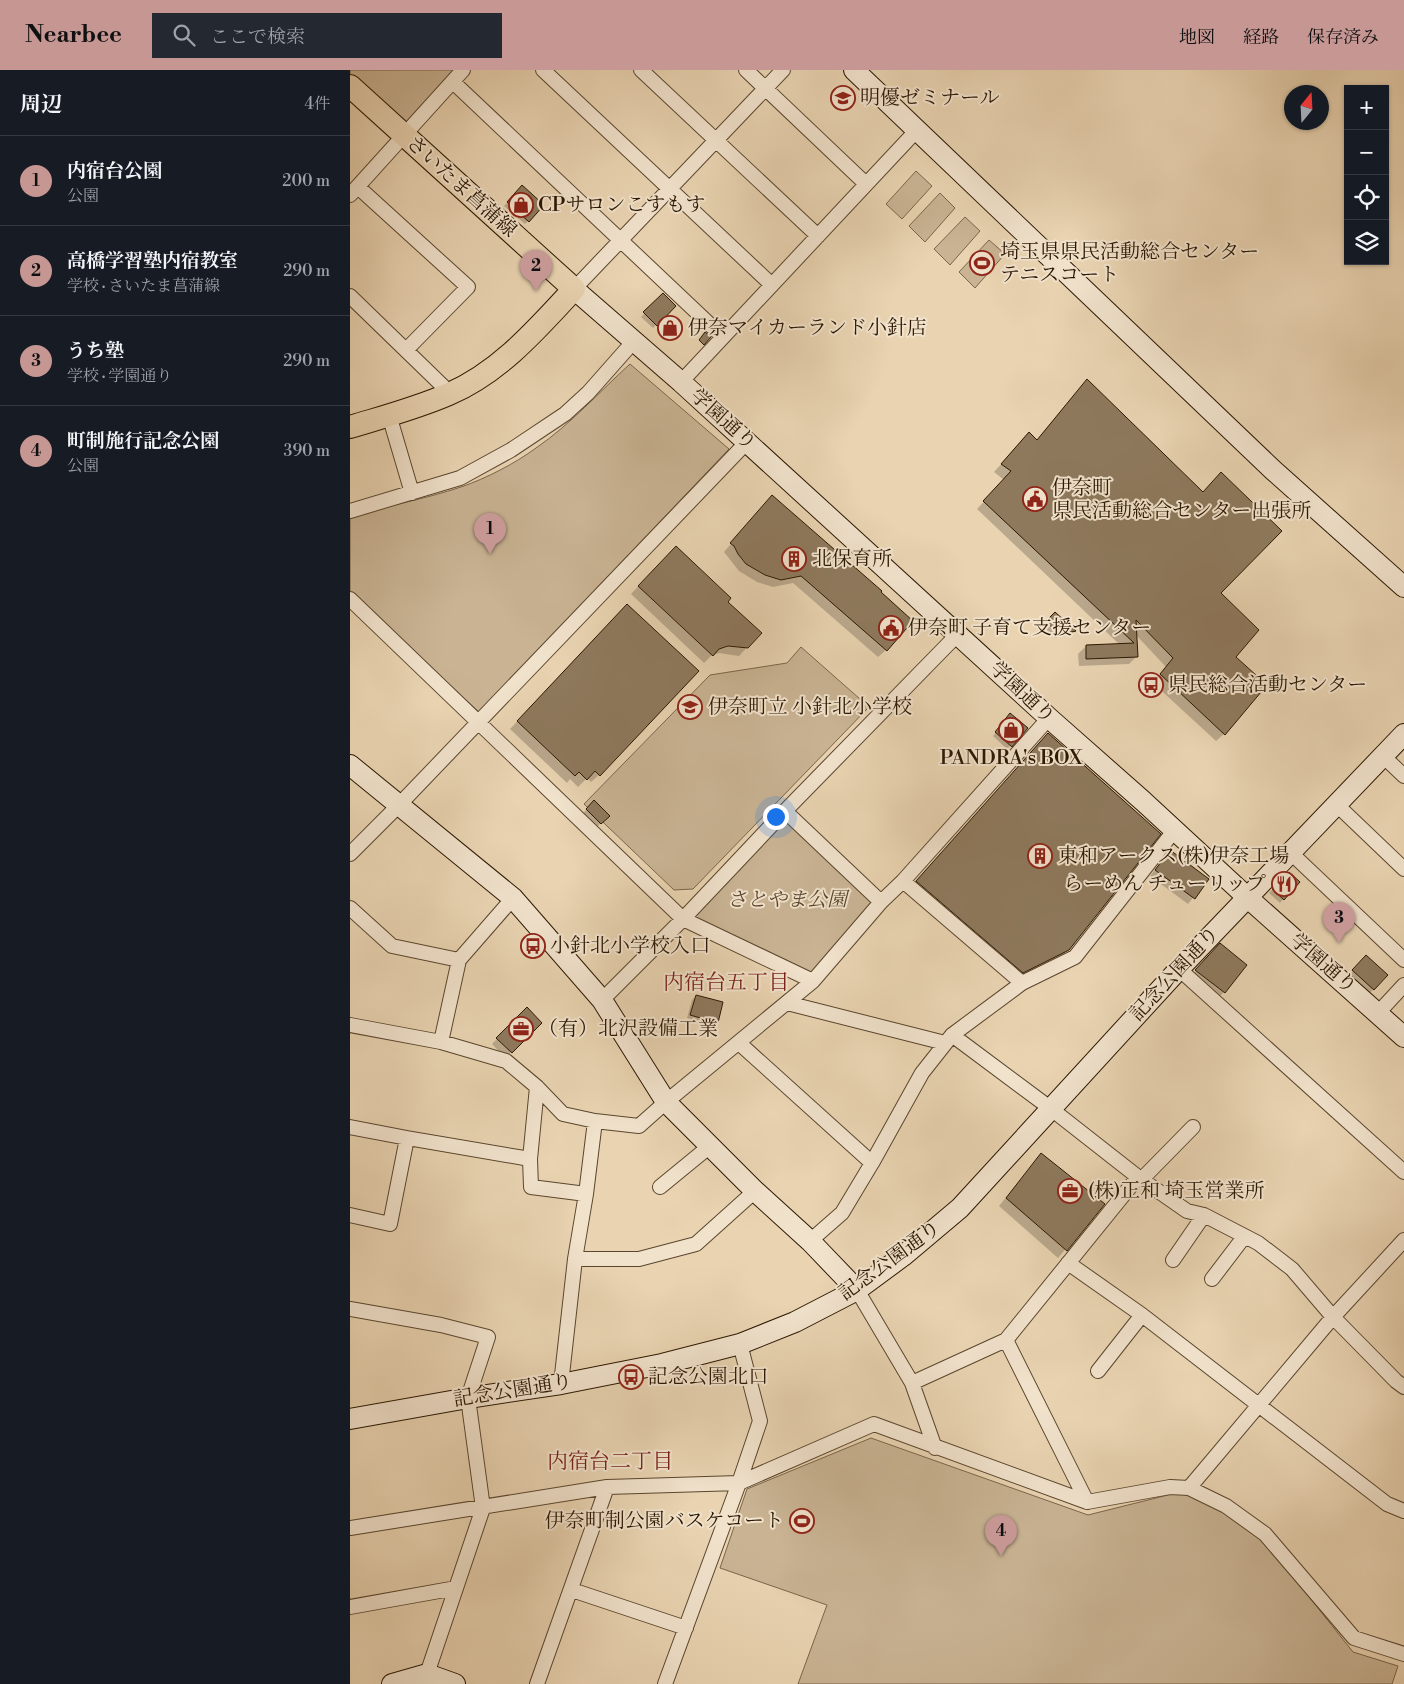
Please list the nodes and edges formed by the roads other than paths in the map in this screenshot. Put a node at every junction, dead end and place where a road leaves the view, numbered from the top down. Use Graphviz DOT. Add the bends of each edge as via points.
graph roads {
  1 [pos="463,70"];
  2 [pos="543,70"];
  3 [pos="641,70"];
  4 [pos="746,70"];
  5 [pos="782,70"];
  6 [pos="854,70"];
  7 [pos="453,82"];
  8 [pos="350,86"];
  9 [pos="765,88"];
  10 [pos="917,130"];
  11 [pos="404,136"];
  12 [pos="716,140"];
  13 [pos="866,184"];
  14 [pos="669,189"];
  15 [pos="354,191"];
  16 [pos="818,236"];
  17 [pos="620,240"];
  18 [pos="772,285"];
  19 [pos="574,289"];
  20 [pos="350,296"];
  21 [pos="724,337"];
  22 [pos="634,341"];
  23 [pos="406,350"];
  24 [pos="681,382"];
  25 [pos="450,393"];
  26 [pos="389,415"];
  27 [pos="350,427"];
  28 [pos="746,442"];
  29 [pos="412,493"];
  30 [pos="350,511"];
  31 [pos="1404,588"];
  32 [pos="350,599"];
  33 [pos="958,634"];
  34 [pos="1049,718"];
  35 [pos="478,722"];
  36 [pos="1404,734"];
  37 [pos="1383,756"];
  38 [pos="350,765"];
  39 [pos="1404,776"];
  40 [pos="1337,805"];
  41 [pos="398,806"];
  42 [pos="785,811"];
  43 [pos="1174,831"];
  44 [pos="1291,853"];
  45 [pos="350,854"];
  46 [pos="1404,869"];
  47 [pos="902,881"];
  48 [pos="513,898"];
  49 [pos="1248,898"];
  50 [pos="881,902"];
  51 [pos="350,908"];
  52 [pos="683,919"];
  53 [pos="459,960"];
  54 [pos="1404,960"];
  55 [pos="1179,969"];
  56 [pos="813,981"];
  57 [pos="1022,983"];
  58 [pos="1404,985"];
  59 [pos="602,1000"];
  60 [pos="787,1003"];
  61 [pos="1378,1013"];
  62 [pos="350,1025"];
  63 [pos="1404,1037"];
  64 [pos="949,1039"];
  65 [pos="442,1042"];
  66 [pos="739,1043"];
  67 [pos="536,1087"];
  68 [pos="666,1102"];
  69 [pos="1050,1108"];
  70 [pos="595,1121"];
  71 [pos="350,1127"];
  72 [pos="1193,1127"];
  73 [pos="407,1138"];
  74 [pos="710,1146"];
  75 [pos="530,1159"];
  76 [pos="872,1163"];
  77 [pos="1404,1172"];
  78 [pos="1140,1178"];
  79 [pos="660,1187"];
  80 [pos="755,1191"];
  81 [pos="586,1194"];
  82 [pos="350,1215"];
  83 [pos="1204,1215"];
  84 [pos="1244,1237"];
  85 [pos="1404,1240"];
  86 [pos="810,1241"];
  87 [pos="575,1259"];
  88 [pos="1173,1260"];
  89 [pos="1068,1263"];
  90 [pos="1212,1278"];
  91 [pos="857,1290"];
  92 [pos="350,1309"];
  93 [pos="1142,1316"];
  94 [pos="1333,1317"];
  95 [pos="1006,1340"];
  96 [pos="740,1344"];
  97 [pos="1098,1371"];
  98 [pos="912,1383"];
  99 [pos="561,1384"];
  100 [pos="1404,1387"];
  101 [pos="468,1398"];
  102 [pos="1259,1405"];
  103 [pos="350,1419"];
  104 [pos="934,1448"];
  105 [pos="739,1483"];
  106 [pos="607,1487"];
  107 [pos="1189,1488"];
  108 [pos="1086,1502"];
  109 [pos="483,1508"];
  110 [pos="1404,1511"];
  111 [pos="350,1528"];
  112 [pos="456,1588"];
  113 [pos="572,1590"];
  114 [pos="350,1607"];
  115 [pos="686,1628"];
  116 [pos="1404,1654"];
  117 [pos="427,1674"];
  118 [pos="392,1684"];
  119 [pos="455,1684"];
  120 [pos="537,1684"];
  121 [pos="664,1684"];
  1 -- 7 [label="street"];
  2 -- 14 [label="street"];
  3 -- 12 [label="street"];
  4 -- 9 [label="street"];
  5 -- 9 [label="street"];
  6 -- 10 [label="street"];
  7 -- 11 [label="street"];
  7 -- 17 [label="street"];
  8 -- 11 [label="main road, さいたま菖蒲線"];
  9 -- 12 [label="street"];
  9 -- 13 [label="street"];
  10 -- 13 [label="street"];
  10 -- 31 [label="street" via="1273,470"];
  11 -- 15 [label="street"];
  11 -- 19 [label="main road, さいたま菖蒲線"];
  12 -- 14 [label="street"];
  12 -- 16 [label="street"];
  13 -- 16 [label="street"];
  14 -- 17 [label="street"];
  14 -- 18 [label="street"];
  15 -- 23 [label="street" via="468,287"];
  16 -- 18 [label="street"];
  17 -- 19 [label="street"];
  17 -- 21 [label="street"];
  18 -- 21 [label="street"];
  19 -- 22 [label="street, 学園通り"];
  19 -- 25 [label="main road" via="529,337 491,370"];
  20 -- 23 [label="street"];
  21 -- 24 [label="street"];
  22 -- 24 [label="street, 学園通り"];
  22 -- 29 [label="street" via="566,414 529,440 460,478"];
  23 -- 25 [label="street"];
  24 -- 28 [label="street, 学園通り"];
  25 -- 26 [label="main road"];
  26 -- 27 [label="main road"];
  26 -- 29 [label="street"];
  28 -- 33 [label="street, 学園通り"];
  28 -- 35 [label="street"];
  29 -- 30 [label="street"];
  32 -- 35 [label="street"];
  33 -- 34 [label="street, 学園通り"];
  33 -- 42 [label="street"];
  34 -- 43 [label="street, 学園通り"];
  34 -- 47 [label="street"];
  35 -- 41 [label="street"];
  35 -- 52 [label="street"];
  36 -- 37 [label="street, 記念公園通り"];
  37 -- 39 [label="street"];
  37 -- 40 [label="street, 記念公園通り"];
  38 -- 41 [label="street"];
  40 -- 44 [label="street, 記念公園通り"];
  40 -- 46 [label="street"];
  41 -- 45 [label="street"];
  41 -- 48 [label="street"];
  42 -- 50 [label="street"];
  42 -- 52 [label="street"];
  43 -- 49 [label="street, 学園通り"];
  43 -- 57 [label="street" via="1075,957"];
  44 -- 49 [label="street, 記念公園通り"];
  44 -- 54 [label="street"];
  47 -- 50 [label="street"];
  47 -- 57 [label="street"];
  48 -- 53 [label="street"];
  48 -- 59 [label="street"];
  49 -- 55 [label="street, 記念公園通り"];
  49 -- 61 [label="street, 学園通り"];
  50 -- 56 [label="street"];
  51 -- 53 [label="street" via="392,946"];
  52 -- 56 [label="street"];
  52 -- 59 [label="street"];
  53 -- 65 [label="street"];
  55 -- 69 [label="street, 記念公園通り"];
  55 -- 77 [label="street"];
  56 -- 60 [label="street"];
  57 -- 64 [label="street"];
  58 -- 61 [label="street"];
  59 -- 68 [label="street"];
  60 -- 64 [label="street"];
  60 -- 66 [label="street"];
  61 -- 63 [label="street, 学園通り"];
  62 -- 65 [label="street"];
  64 -- 69 [label="street"];
  64 -- 76 [label="street" via="922,1072"];
  65 -- 67 [label="street" via="506,1061"];
  66 -- 68 [label="street"];
  66 -- 76 [label="street"];
  67 -- 70 [label="street" via="563,1114"];
  67 -- 75 [label="street"];
  68 -- 70 [label="street" via="639,1126"];
  68 -- 74 [label="street"];
  69 -- 78 [label="street"];
  69 -- 91 [label="street, 記念公園通り" via="960,1208"];
  70 -- 81 [label="street"];
  71 -- 73 [label="street"];
  72 -- 78 [label="street"];
  73 -- 75 [label="street"];
  73 -- 82 [label="street" via="390,1224"];
  74 -- 79 [label="street"];
  74 -- 80 [label="street"];
  75 -- 81 [label="street" via="531,1187"];
  76 -- 86 [label="street" via="842,1213"];
  78 -- 83 [label="street" via="1187,1211"];
  78 -- 89 [label="street"];
  80 -- 86 [label="street"];
  80 -- 87 [label="street" via="696,1244 639,1259"];
  81 -- 87 [label="street"];
  83 -- 84 [label="street"];
  83 -- 88 [label="street"];
  84 -- 90 [label="street"];
  84 -- 94 [label="street" via="1258,1243 1292,1269"];
  85 -- 94 [label="street"];
  86 -- 91 [label="street"];
  87 -- 99 [label="street"];
  89 -- 93 [label="street"];
  89 -- 95 [label="street"];
  91 -- 96 [label="street, 記念公園通り" via="795,1322"];
  91 -- 98 [label="street"];
  92 -- 101 [label="street" via="488,1337"];
  93 -- 97 [label="street"];
  93 -- 102 [label="street"];
  94 -- 100 [label="street"];
  94 -- 102 [label="street"];
  95 -- 98 [label="street"];
  95 -- 108 [label="street"];
  96 -- 99 [label="street, 記念公園通り" via="662,1364"];
  96 -- 105 [label="street" via="760,1421"];
  98 -- 104 [label="street"];
  99 -- 101 [label="street, 記念公園通り"];
  101 -- 103 [label="street, 記念公園通り"];
  101 -- 109 [label="street"];
  102 -- 107 [label="street"];
  102 -- 110 [label="street" via="1387,1504"];
  104 -- 105 [label="street" via="874,1424"];
  104 -- 108 [label="street"];
  105 -- 106 [label="street"];
  105 -- 115 [label="street"];
  106 -- 109 [label="street"];
  106 -- 113 [label="street"];
  107 -- 108 [label="street" via="1170,1487"];
  107 -- 116 [label="street" via="1226,1506 1265,1534 1354,1638"];
  109 -- 111 [label="street"];
  109 -- 112 [label="street"];
  112 -- 114 [label="street"];
  112 -- 117 [label="street"];
  113 -- 115 [label="street"];
  113 -- 120 [label="street"];
  115 -- 121 [label="street"];
  117 -- 118 [label="street"];
  117 -- 119 [label="street"];
}
